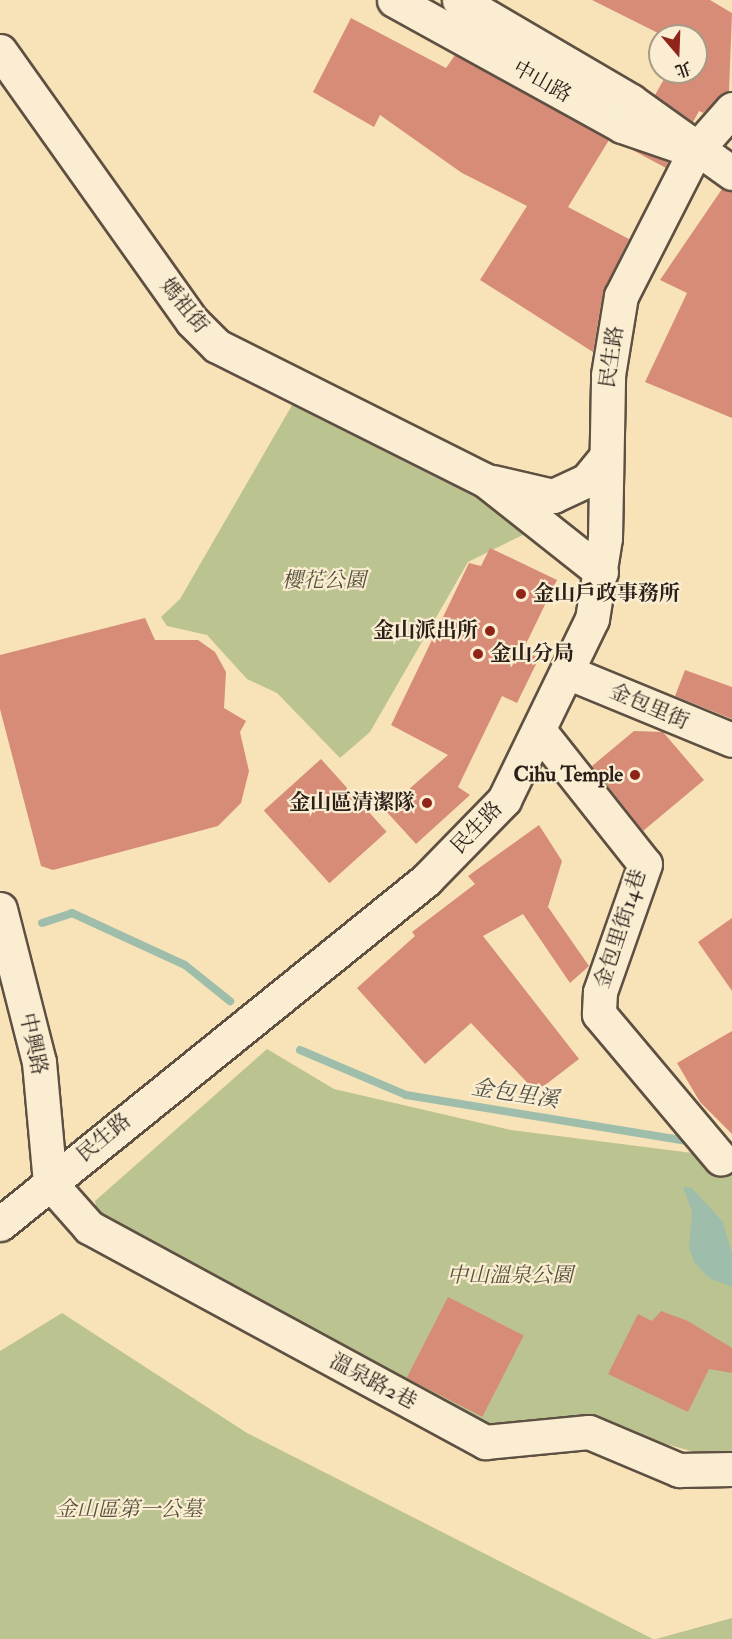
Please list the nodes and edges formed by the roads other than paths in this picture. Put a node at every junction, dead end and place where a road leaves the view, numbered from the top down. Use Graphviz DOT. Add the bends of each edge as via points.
graph roads {
  1 [pos="394,0"];
  2 [pos="459,0"];
  3 [pos="0,51"];
  4 [pos="732,109"];
  5 [pos="695,151"];
  6 [pos="732,173"];
  7 [pos="604,459"];
  8 [pos="485,480"];
  9 [pos="601,572"];
  10 [pos="567,672"];
  11 [pos="541,732"];
  12 [pos="732,740"];
  13 [pos="0,909"];
  14 [pos="721,1159"];
  15 [pos="50,1183"];
  16 [pos="0,1224"];
  17 [pos="732,1469"];
  1 -- 5 [label="street, 中山路" via="622,126"];
  2 -- 5 [label="street, 中山路" via="631,100"];
  3 -- 8 [label="street, 媽祖街" via="192,321 217,346"];
  4 -- 5 [label="street, 民生路"];
  5 -- 6 [label="street, 中山路"];
  5 -- 7 [label="street, 民生路" via="621,296 608,375"];
  7 -- 8 [label="street, 媽祖街" via="587,480 553,496"];
  7 -- 9 [label="street, 民生路"];
  8 -- 9 [label="street, 媽祖街"];
  9 -- 10 [label="street, 民生路" via="592,619"];
  10 -- 11 [label="street, 民生路"];
  10 -- 12 [label="street, 金包里街"];
  11 -- 14 [label="street, 金包里街14巷" via="645,864 600,992 599,1014"];
  11 -- 15 [label="street, 民生路" via="504,800 426,880"];
  13 -- 15 [label="street, 中興路" via="39,1062"];
  15 -- 16 [label="street, 民生路"];
  15 -- 17 [label="street, 溫泉路2巷" via="90,1227 485,1442 589,1432 679,1470"];
}
